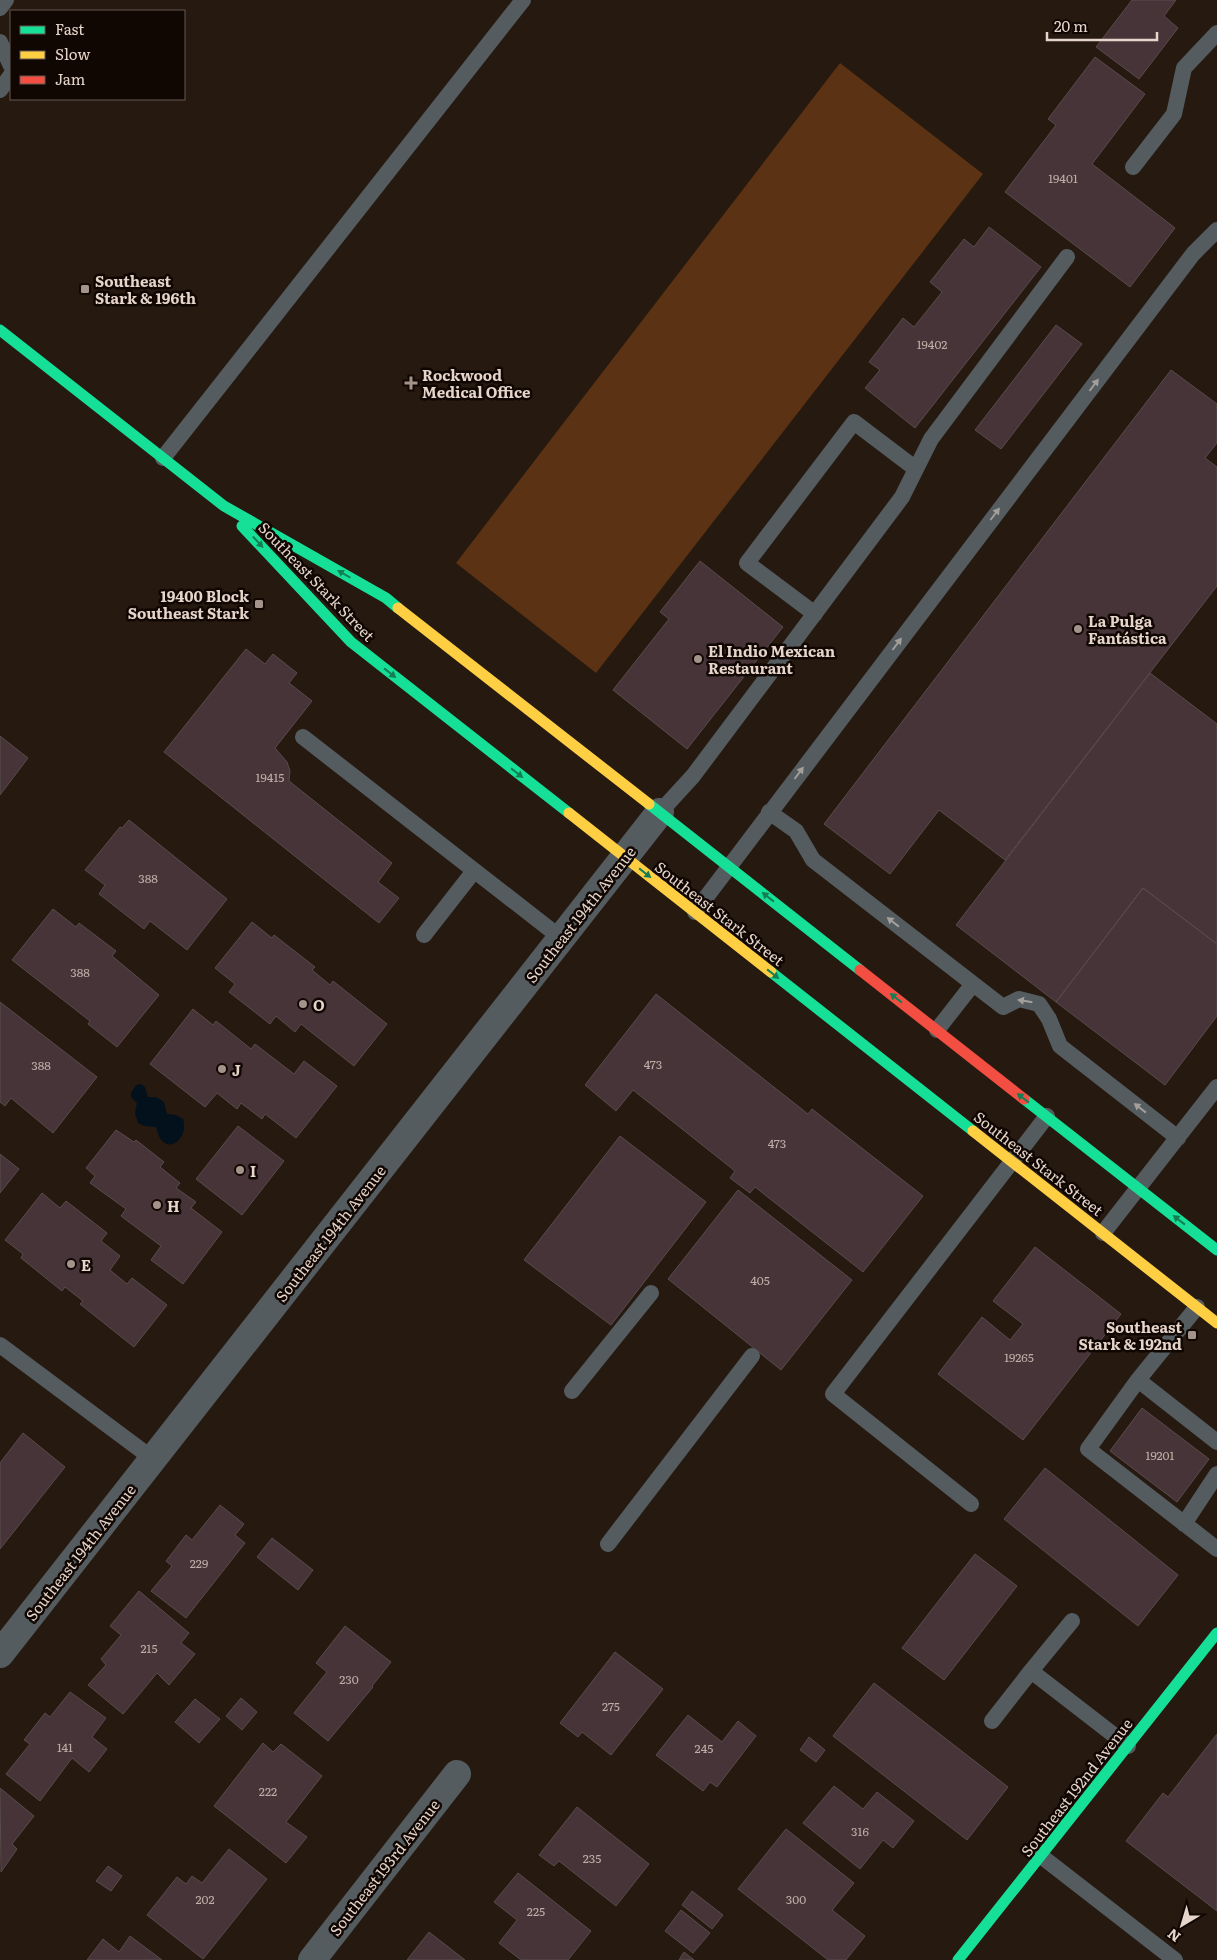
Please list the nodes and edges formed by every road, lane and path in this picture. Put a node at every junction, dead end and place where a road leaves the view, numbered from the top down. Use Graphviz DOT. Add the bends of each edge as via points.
graph roads {
  1 [pos="6,0"];
  2 [pos="523,0"];
  3 [pos="0,8"];
  4 [pos="1217,33"];
  5 [pos="0,42"];
  6 [pos="10,64"];
  7 [pos="10,76"];
  8 [pos="0,90"];
  9 [pos="1134,167"];
  10 [pos="1217,230"];
  11 [pos="1068,257"];
  12 [pos="0,330"];
  13 [pos="163,458"];
  14 [pos="916,469"];
  15 [pos="224,506"];
  16 [pos="815,614"];
  17 [pos="303,737"];
  18 [pos="660,812"];
  19 [pos="769,812"];
  20 [pos="624,857"];
  21 [pos="728,867"];
  22 [pos="474,871"];
  23 [pos="695,912"];
  24 [pos="424,935"];
  25 [pos="561,938"];
  26 [pos="973,984"];
  27 [pos="937,1030"];
  28 [pos="1217,1087"];
  29 [pos="1046,1116"];
  30 [pos="1178,1138"];
  31 [pos="1011,1161"];
  32 [pos="1139,1189"];
  33 [pos="1103,1233"];
  34 [pos="1217,1250"];
  35 [pos="651,1293"];
  36 [pos="1197,1307"];
  37 [pos="1217,1323"];
  38 [pos="0,1345"];
  39 [pos="752,1356"];
  40 [pos="1138,1380"];
  41 [pos="572,1391"];
  42 [pos="1217,1442"];
  43 [pos="153,1459"];
  44 [pos="1217,1474"];
  45 [pos="971,1504"];
  46 [pos="1184,1524"];
  47 [pos="608,1544"];
  48 [pos="1217,1549"];
  49 [pos="1072,1620"];
  50 [pos="1217,1632"];
  51 [pos="0,1654"];
  52 [pos="1031,1671"];
  53 [pos="992,1721"];
  54 [pos="1128,1746"];
  55 [pos="457,1774"];
  56 [pos="1041,1856"];
  57 [pos="312,1960"];
  58 [pos="958,1960"];
  59 [pos="1175,1960"];
  1 -- 3 [label="lane"];
  2 -- 13 [label="lane"];
  4 -- 9 [label="lane" via="1184,68 1174,114"];
  5 -- 6 [label="lane"];
  7 -- 8 [label="lane"];
  19 -- 10 [label="lane, one-way" via="1193,254"];
  11 -- 14 [label="lane" via="931,439"];
  12 -- 13 [label="main road, Southeast Stark Street"];
  13 -- 15 [label="main road, Southeast Stark Street"];
  14 -- 16 [label="lane" via="902,497"];
  14 -- 16 [label="lane" via="854,422 747,563"];
  18 -- 15 [label="main road, Southeast Stark Street, one-way" via="386,598"];
  15 -- 20 [label="main road, Southeast Stark Street, one-way" via="351,642"];
  16 -- 18 [label="lane" via="693,776"];
  17 -- 22 [label="lane"];
  18 -- 20 [label="street, Southeast 194th Avenue"];
  18 -- 21 [label="main road, Southeast Stark Street"];
  19 -- 21 [label="lane"];
  26 -- 19 [label="lane, one-way" via="813,860 796,831"];
  20 -- 23 [label="main road, Southeast Stark Street, one-way"];
  20 -- 25 [label="street, Southeast 194th Avenue"];
  21 -- 23 [label="lane"];
  27 -- 21 [label="main road, Southeast Stark Street, one-way"];
  22 -- 24 [label="lane"];
  22 -- 25 [label="lane"];
  23 -- 31 [label="main road, Southeast Stark Street, one-way"];
  25 -- 43 [label="street, Southeast 194th Avenue"];
  26 -- 27 [label="lane"];
  30 -- 26 [label="lane, one-way" via="1060,1046 1039,1004 1019,999 1002,1007"];
  29 -- 27 [label="main road, Southeast Stark Street, one-way"];
  28 -- 30 [label="lane"];
  29 -- 31 [label="lane"];
  29 -- 32 [label="main road, Southeast Stark Street"];
  30 -- 32 [label="lane"];
  31 -- 33 [label="main road, Southeast Stark Street"];
  31 -- 45 [label="lane" via="834,1394"];
  32 -- 33 [label="lane"];
  34 -- 32 [label="main road, Southeast Stark Street, one-way"];
  33 -- 36 [label="main road, Southeast Stark Street"];
  35 -- 41 [label="lane"];
  36 -- 37 [label="main road, Southeast Stark Street"];
  36 -- 40 [label="lane"];
  38 -- 43 [label="lane"];
  39 -- 47 [label="lane"];
  40 -- 42 [label="lane"];
  40 -- 46 [label="lane" via="1088,1450"];
  43 -- 51 [label="street, Southeast 194th Avenue"];
  44 -- 46 [label="lane"];
  46 -- 48 [label="lane"];
  49 -- 52 [label="lane"];
  50 -- 54 [label="main road, Southeast 192nd Avenue"];
  52 -- 53 [label="lane"];
  52 -- 54 [label="lane"];
  54 -- 56 [label="main road, Southeast 192nd Avenue"];
  55 -- 57 [label="street, Southeast 193rd Avenue"];
  56 -- 58 [label="main road, Southeast 192nd Avenue"];
  56 -- 59 [label="lane"];
}
